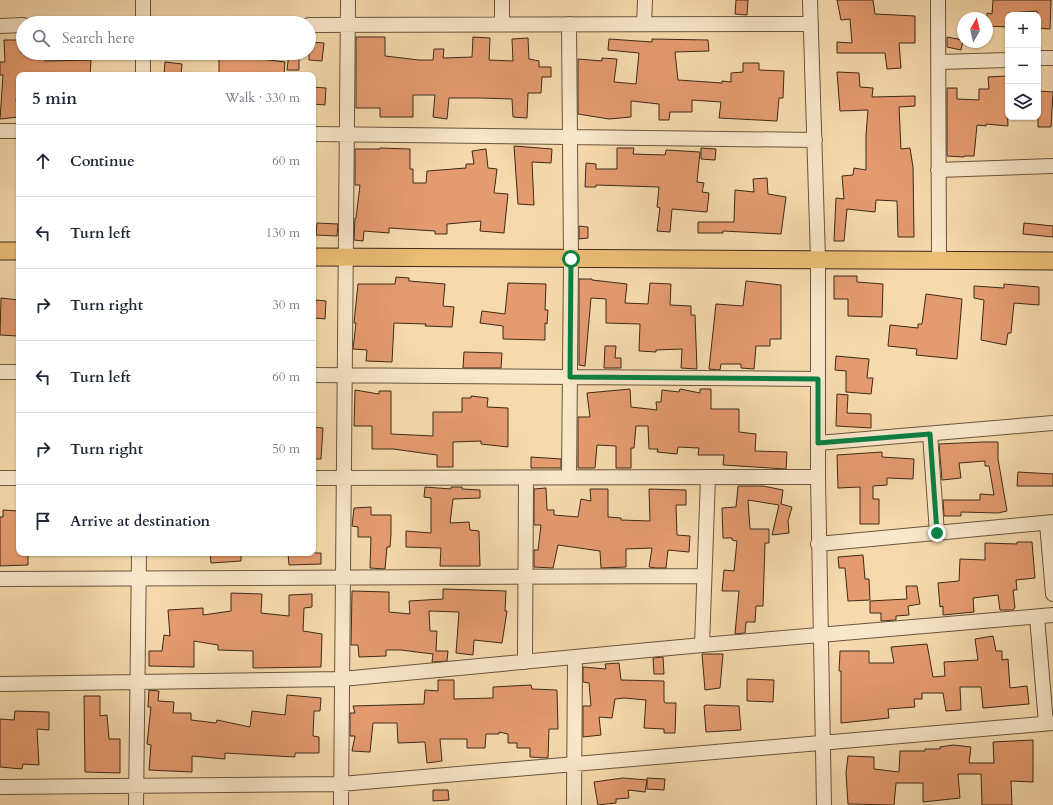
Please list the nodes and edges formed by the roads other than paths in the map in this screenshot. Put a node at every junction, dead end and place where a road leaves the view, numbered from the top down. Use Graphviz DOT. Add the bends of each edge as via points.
graph roads {
  1 [pos="143,0"];
  2 [pos="348,0"];
  3 [pos="502,0"];
  4 [pos="645,0"];
  5 [pos="810,0"];
  6 [pos="938,0"];
  7 [pos="143,16"];
  8 [pos="502,24"];
  9 [pos="569,24"];
  10 [pos="644,24"];
  11 [pos="811,24"];
  12 [pos="316,25"];
  13 [pos="348,25"];
  14 [pos="0,26"];
  15 [pos="16,26"];
  16 [pos="1041,58"];
  17 [pos="1053,58"];
  18 [pos="143,60"];
  19 [pos="1005,60"];
  20 [pos="939,62"];
  21 [pos="143,72"];
  22 [pos="0,131"];
  23 [pos="16,131"];
  24 [pos="316,134"];
  25 [pos="347,135"];
  26 [pos="570,137"];
  27 [pos="815,140"];
  28 [pos="1053,166"];
  29 [pos="938,170"];
  30 [pos="0,251"];
  31 [pos="16,251"];
  32 [pos="316,257"];
  33 [pos="345,258"];
  34 [pos="571,259"];
  35 [pos="818,259"];
  36 [pos="939,260"];
  37 [pos="1053,261"];
  38 [pos="0,372"];
  39 [pos="16,372"];
  40 [pos="316,375"];
  41 [pos="344,375"];
  42 [pos="570,377"];
  43 [pos="818,379"];
  44 [pos="1053,423"];
  45 [pos="930,434"];
  46 [pos="818,443"];
  47 [pos="343,477"];
  48 [pos="569,477"];
  49 [pos="708,477"];
  50 [pos="818,477"];
  51 [pos="0,478"];
  52 [pos="16,478"];
  53 [pos="316,478"];
  54 [pos="526,478"];
  55 [pos="1050,522"];
  56 [pos="937,533"];
  57 [pos="818,544"];
  58 [pos="139,556"];
  59 [pos="704,576"];
  60 [pos="342,578"];
  61 [pos="525,578"];
  62 [pos="0,579"];
  63 [pos="139,579"];
  64 [pos="1053,594"];
  65 [pos="1053,615"];
  66 [pos="1037,617"];
  67 [pos="821,635"];
  68 [pos="702,645"];
  69 [pos="575,657"];
  70 [pos="525,662"];
  71 [pos="342,679"];
  72 [pos="138,683"];
  73 [pos="0,684"];
  74 [pos="1049,723"];
  75 [pos="823,741"];
  76 [pos="574,764"];
  77 [pos="341,784"];
  78 [pos="0,787"];
  79 [pos="137,787"];
  80 [pos="136,805"];
  81 [pos="341,805"];
  82 [pos="574,805"];
  83 [pos="824,805"];
  1 -- 7 [label="street"];
  2 -- 13 [label="street"];
  3 -- 8 [label="street"];
  4 -- 10 [label="street"];
  5 -- 11 [label="street"];
  6 -- 20 [label="street"];
  8 -- 9 [label="street"];
  8 -- 13 [label="street"];
  9 -- 10 [label="street"];
  9 -- 26 [label="street"];
  10 -- 11 [label="street"];
  11 -- 27 [label="street"];
  12 -- 13 [label="street"];
  13 -- 25 [label="street"];
  14 -- 15 [label="street"];
  16 -- 17 [label="street"];
  18 -- 21 [label="street"];
  19 -- 20 [label="street"];
  20 -- 29 [label="street"];
  22 -- 23 [label="street"];
  24 -- 25 [label="street"];
  25 -- 26 [label="street"];
  25 -- 33 [label="street"];
  26 -- 27 [label="street"];
  26 -- 34 [label="street"];
  27 -- 35 [label="street"];
  28 -- 29 [label="street"];
  29 -- 36 [label="street"];
  30 -- 31 [label="main road"];
  32 -- 33 [label="main road"];
  33 -- 34 [label="main road"];
  33 -- 41 [label="street"];
  34 -- 35 [label="main road"];
  34 -- 42 [label="street"];
  35 -- 36 [label="main road"];
  35 -- 43 [label="street"];
  36 -- 37 [label="main road"];
  38 -- 39 [label="street"];
  40 -- 41 [label="street"];
  41 -- 42 [label="street"];
  41 -- 47 [label="street"];
  42 -- 43 [label="street"];
  42 -- 48 [label="street"];
  43 -- 46 [label="street"];
  44 -- 45 [label="street"];
  45 -- 46 [label="street"];
  45 -- 56 [label="street"];
  46 -- 50 [label="street"];
  47 -- 53 [label="street"];
  47 -- 54 [label="street"];
  47 -- 60 [label="street"];
  48 -- 49 [label="street"];
  48 -- 54 [label="street"];
  49 -- 50 [label="street"];
  49 -- 59 [label="street"];
  50 -- 57 [label="street"];
  51 -- 52 [label="street"];
  54 -- 61 [label="street"];
  55 -- 56 [label="street"];
  55 -- 64 [label="street"];
  56 -- 57 [label="street"];
  57 -- 67 [label="street"];
  58 -- 63 [label="street"];
  59 -- 61 [label="street"];
  59 -- 68 [label="street"];
  60 -- 61 [label="street"];
  60 -- 63 [label="street"];
  60 -- 71 [label="street"];
  61 -- 70 [label="street"];
  62 -- 63 [label="street"];
  63 -- 72 [label="street"];
  65 -- 66 [label="street"];
  66 -- 67 [label="street"];
  66 -- 74 [label="street"];
  67 -- 68 [label="street"];
  67 -- 75 [label="street"];
  68 -- 69 [label="street"];
  69 -- 70 [label="street"];
  69 -- 76 [label="street"];
  70 -- 71 [label="street"];
  71 -- 72 [label="street"];
  71 -- 77 [label="street"];
  72 -- 73 [label="street"];
  72 -- 79 [label="street"];
  74 -- 75 [label="street"];
  75 -- 76 [label="street"];
  75 -- 83 [label="street"];
  76 -- 77 [label="street"];
  76 -- 82 [label="street"];
  77 -- 79 [label="street"];
  77 -- 81 [label="street"];
  78 -- 79 [label="street"];
  79 -- 80 [label="street"];
}
